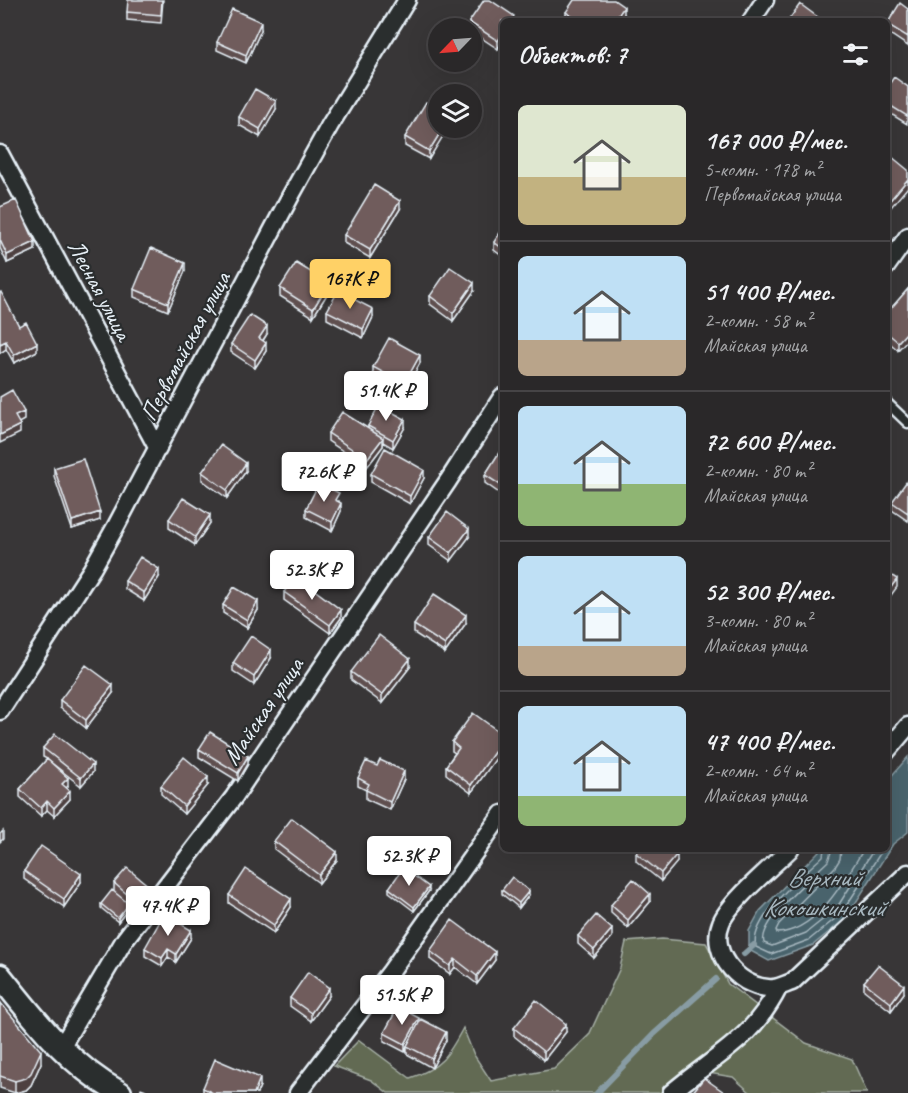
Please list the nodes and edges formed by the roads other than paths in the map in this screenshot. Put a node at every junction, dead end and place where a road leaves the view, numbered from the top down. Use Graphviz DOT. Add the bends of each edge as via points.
graph roads {
  1 [pos="407,0"];
  2 [pos="765,0"];
  3 [pos="753,18"];
  4 [pos="0,154"];
  5 [pos="908,236"];
  6 [pos="890,261"];
  7 [pos="500,400"];
  8 [pos="890,406"];
  9 [pos="908,423"];
  10 [pos="158,449"];
  11 [pos="0,711"];
  12 [pos="908,726"];
  13 [pos="890,747"];
  14 [pos="500,817"];
  15 [pos="787,852"];
  16 [pos="908,873"];
  17 [pos="0,976"];
  18 [pos="779,987"];
  19 [pos="60,1049"];
  20 [pos="120,1093"];
  21 [pos="298,1093"];
  22 [pos="671,1093"];
  1 -- 10 [label="street, Первомайская улица" via="290,197"];
  2 -- 3 [label="street"];
  4 -- 10 [label="street, Лесная улица"];
  5 -- 6 [label="street"];
  7 -- 19 [label="street, Майская улица" via="234,797 125,939"];
  8 -- 9 [label="lane"];
  10 -- 11 [label="street, Первомайская улица" via="92,569"];
  12 -- 13 [label="street"];
  14 -- 21 [label="street" via="391,971"];
  15 -- 18 [label="street" via="743,894 721,921 718,931 726,963 741,979"];
  16 -- 18 [label="street" via="792,982"];
  17 -- 19 [label="street"];
  18 -- 22 [label="street" via="753,1028"];
  19 -- 20 [label="street"];
}
